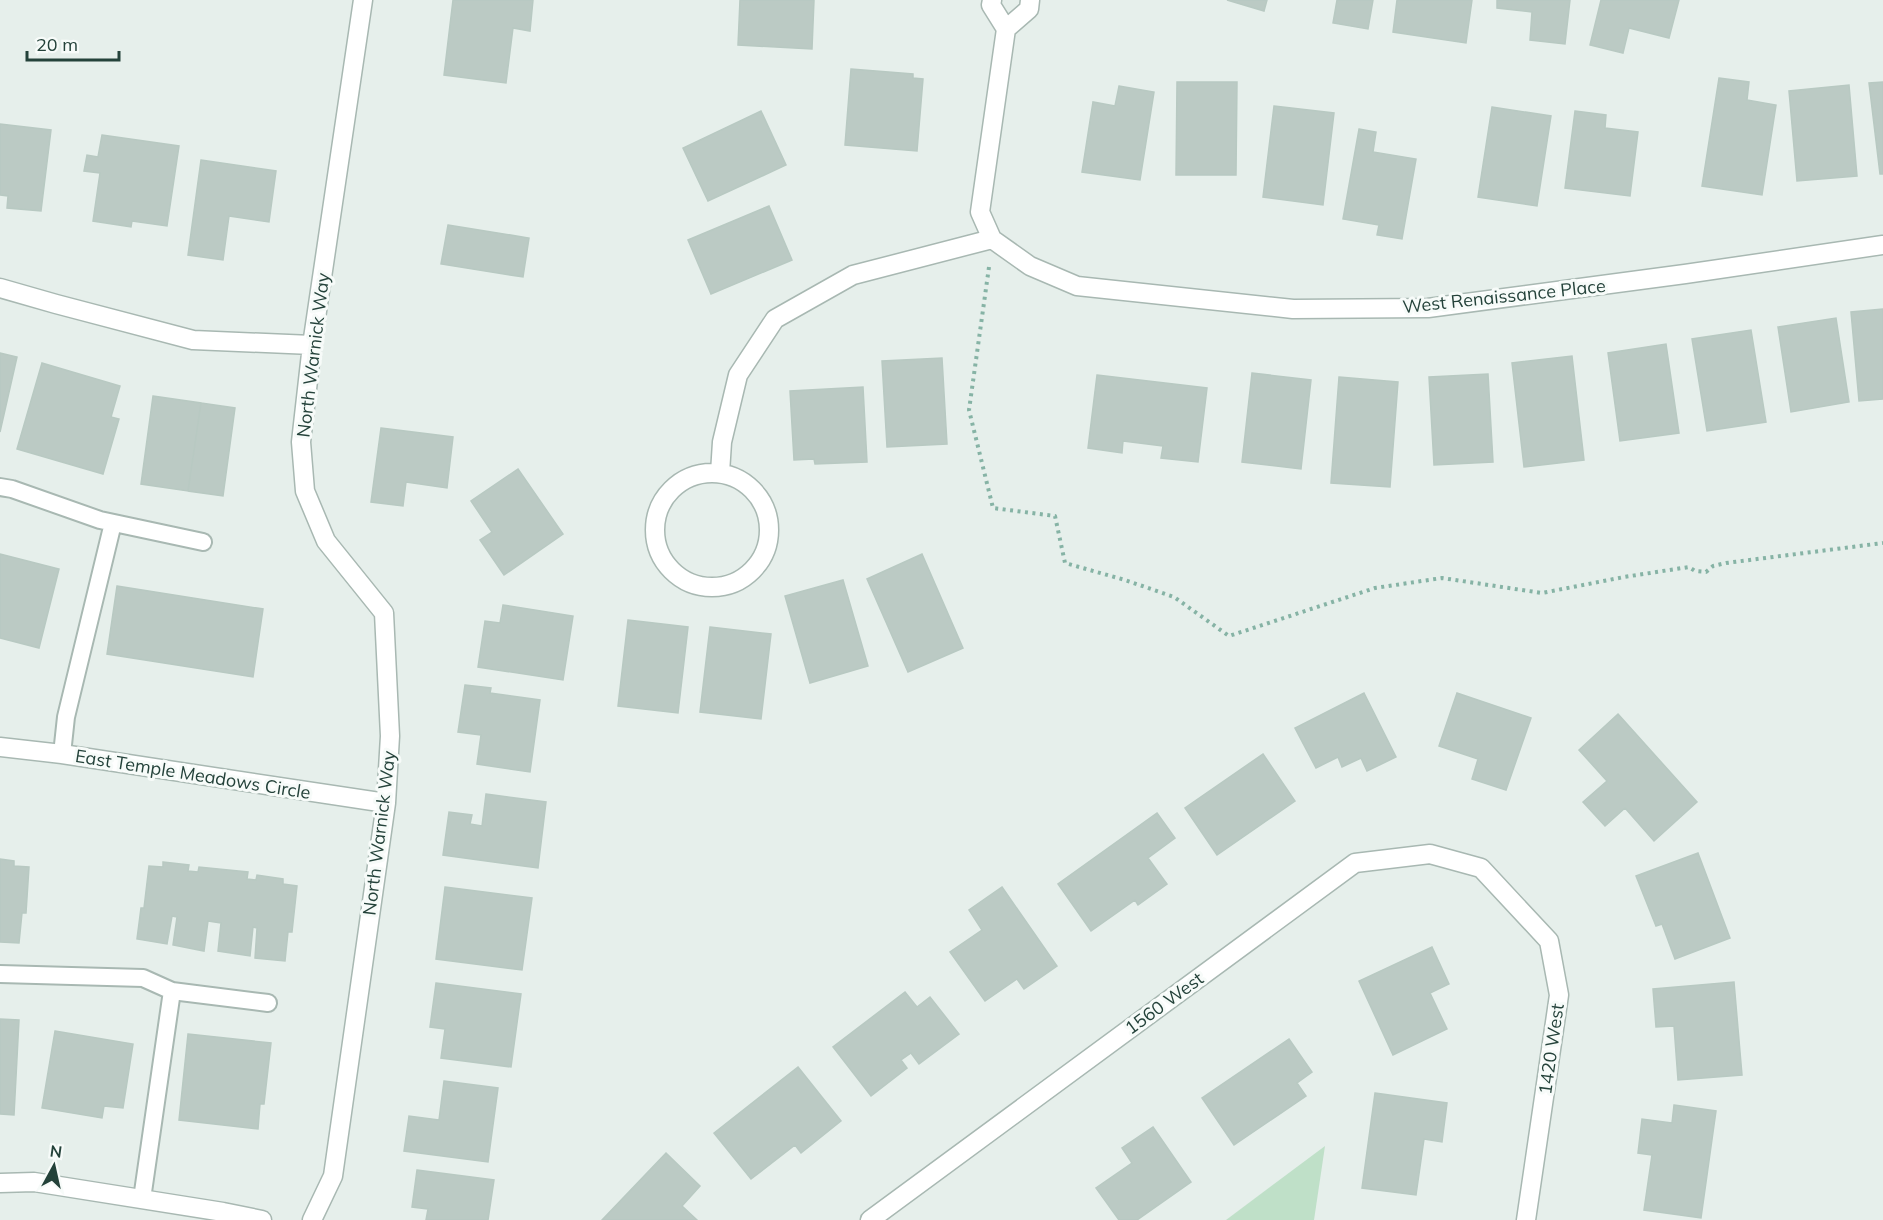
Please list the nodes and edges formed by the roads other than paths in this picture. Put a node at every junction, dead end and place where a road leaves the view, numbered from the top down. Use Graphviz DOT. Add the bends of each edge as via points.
graph roads {
  1 [pos="363,0"];
  2 [pos="992,0"];
  3 [pos="1030,0"];
  4 [pos="1006,29"];
  5 [pos="992,239"];
  6 [pos="1883,245"];
  7 [pos="0,288"];
  8 [pos="312,345"];
  9 [pos="720,473"];
  10 [pos="0,487"];
  11 [pos="113,523"];
  12 [pos="203,542"];
  13 [pos="0,747"];
  14 [pos="62,754"];
  15 [pos="386,803"];
  16 [pos="1481,868"];
  17 [pos="0,974"];
  18 [pos="172,991"];
  19 [pos="268,1003"];
  20 [pos="0,1183"];
  21 [pos="142,1199"];
  22 [pos="262,1220"];
  23 [pos="312,1220"];
  24 [pos="870,1220"];
  25 [pos="1526,1220"];
  1 -- 8 [label="street, North Warnick Way"];
  2 -- 4 [label="street" via="991,5"];
  3 -- 4 [label="street" via="1029,9"];
  4 -- 5 [label="street" via="980,212"];
  5 -- 6 [label="street, West Renaissance Place" via="1030,266 1077,286 1293,309 1428,308"];
  5 -- 9 [label="street" via="853,275 775,319 738,375 722,442"];
  7 -- 8 [label="street" via="192,339"];
  8 -- 15 [label="street, North Warnick Way" via="301,442 305,491 326,541 384,613 390,736"];
  9 -- 9 [label="street" via="702,473 678,484 660,505 654,522 661,558 672,572 704,588 724,587 743,579 758,566 767,548 770,528 766,509 755,492"];
  10 -- 11 [label="lane"];
  11 -- 12 [label="lane"];
  11 -- 14 [label="lane" via="66,717"];
  13 -- 14 [label="street, East Temple Meadows Circle"];
  14 -- 15 [label="street, East Temple Meadows Circle"];
  15 -- 23 [label="street, North Warnick Way" via="333,1176"];
  16 -- 24 [label="street, 1560 West" via="1430,854 1355,863"];
  16 -- 25 [label="street, 1420 West" via="1549,941 1559,995"];
  17 -- 18 [label="lane" via="143,978"];
  18 -- 19 [label="lane"];
  18 -- 21 [label="lane"];
  20 -- 21 [label="street" via="34,1182"];
  21 -- 22 [label="street"];
}
